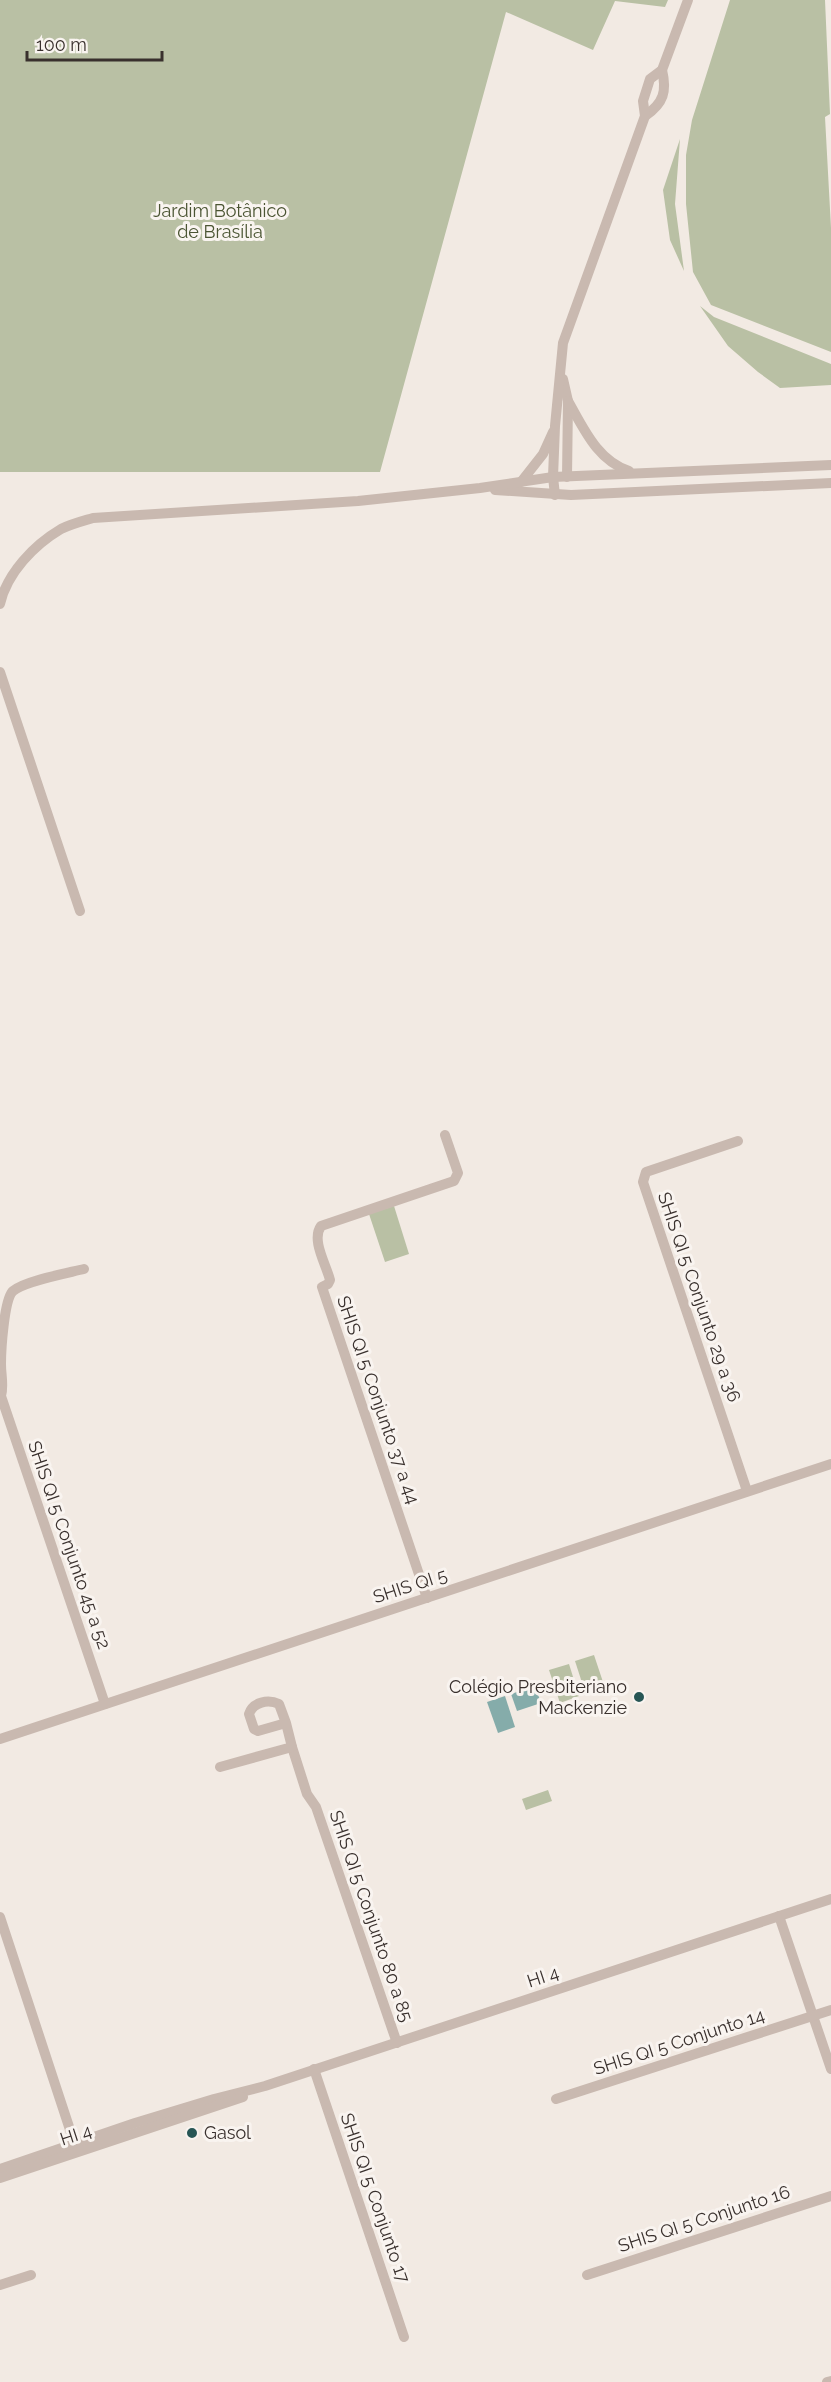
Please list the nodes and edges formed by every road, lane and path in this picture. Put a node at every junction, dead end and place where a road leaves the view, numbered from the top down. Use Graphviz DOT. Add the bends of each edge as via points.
graph roads {
  1 [pos="687,0"];
  2 [pos="662,70"];
  3 [pos="645,116"];
  4 [pos="560,367"];
  5 [pos="568,401"];
  6 [pos="555,426"];
  7 [pos="831,465"];
  8 [pos="634,474"];
  9 [pos="553,477"];
  10 [pos="567,477"];
  11 [pos="521,482"];
  12 [pos="831,483"];
  13 [pos="480,488"];
  14 [pos="555,495"];
  15 [pos="0,604"];
  16 [pos="0,672"];
  17 [pos="80,911"];
  18 [pos="445,1135"];
  19 [pos="738,1141"];
  20 [pos="84,1269"];
  21 [pos="1,1396"];
  22 [pos="831,1464"];
  23 [pos="747,1491"];
  24 [pos="427,1598"];
  25 [pos="105,1704"];
  26 [pos="286,1723"];
  27 [pos="0,1739"];
  28 [pos="292,1747"];
  29 [pos="220,1767"];
  30 [pos="831,1899"];
  31 [pos="779,1916"];
  32 [pos="0,1917"];
  33 [pos="831,2010"];
  34 [pos="813,2015"];
  35 [pos="397,2043"];
  36 [pos="314,2069"];
  37 [pos="831,2069"];
  38 [pos="556,2099"];
  39 [pos="76,2147"];
  40 [pos="0,2169"];
  41 [pos="0,2178"];
  42 [pos="831,2196"];
  43 [pos="31,2275"];
  44 [pos="587,2275"];
  45 [pos="0,2285"];
  46 [pos="404,2337"];
  1 -- 2 [label="street"];
  2 -- 3 [label="street" via="651,79 643,101"];
  2 -- 3 [label="street" via="665,85 657,108"];
  3 -- 4 [label="street" via="563,343"];
  4 -- 5 [label="street"];
  4 -- 6 [label="street"];
  5 -- 8 [label="street" via="599,453 616,467"];
  5 -- 10 [label="street"];
  6 -- 9 [label="street"];
  6 -- 11 [label="street" via="543,454"];
  7 -- 8 [label="street"];
  8 -- 10 [label="street"];
  9 -- 10 [label="street"];
  9 -- 11 [label="street"];
  9 -- 14 [label="street"];
  11 -- 13 [label="street"];
  12 -- 14 [label="street"];
  13 -- 14 [label="street"];
  13 -- 15 [label="street" via="358,501 93,518 62,528 40,545 14,570"];
  16 -- 17 [label="street"];
  18 -- 24 [label="street, SHIS QI 5 Conjunto 37 a 44" via="458,1173 454,1180 321,1226 317,1231 330,1280 322,1287"];
  19 -- 23 [label="street, SHIS QI 5 Conjunto 29 a 36" via="646,1172 643,1182"];
  20 -- 21 [label="street" via="20,1286 10,1293"];
  21 -- 25 [label="street, SHIS QI 5 Conjunto 45 a 52"];
  22 -- 23 [label="street, SHIS QI 5"];
  23 -- 24 [label="street, SHIS QI 5"];
  24 -- 25 [label="street, SHIS QI 5"];
  25 -- 27 [label="street, SHIS QI 5"];
  26 -- 28 [label="street, SHIS QI 5 Conjunto 80 a 85"];
  28 -- 29 [label="street"];
  28 -- 35 [label="street, SHIS QI 5 Conjunto 80 a 85"];
  30 -- 31 [label="street, HI 4"];
  31 -- 34 [label="street"];
  31 -- 35 [label="street, HI 4"];
  32 -- 39 [label="street"];
  33 -- 34 [label="street, SHIS QI 5 Conjunto 14"];
  34 -- 37 [label="street"];
  34 -- 38 [label="street, SHIS QI 5 Conjunto 14"];
  35 -- 36 [label="street, HI 4"];
  36 -- 39 [label="street, HI 4"];
  36 -- 46 [label="street, SHIS QI 5 Conjunto 17"];
  39 -- 40 [label="street, HI 4"];
  39 -- 41 [label="street, HI 4"];
  42 -- 44 [label="street, SHIS QI 5 Conjunto 16"];
  43 -- 45 [label="street"];
}
